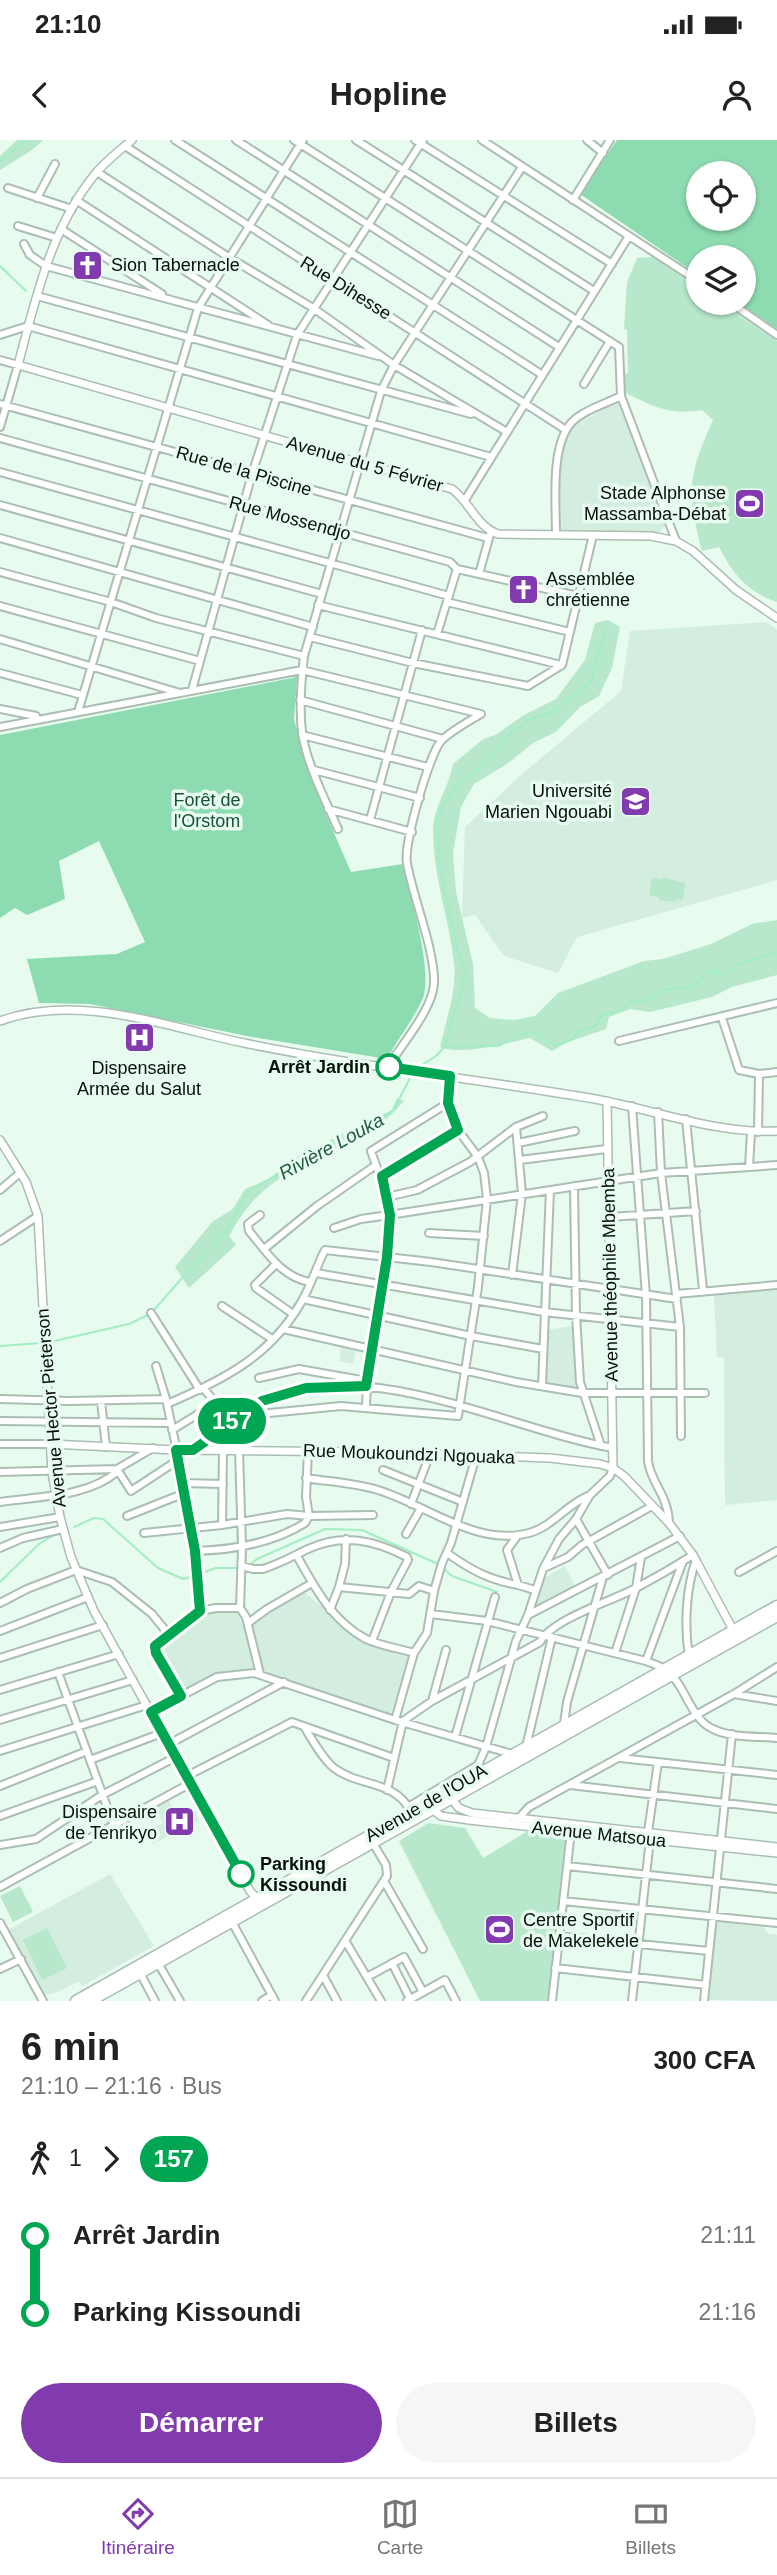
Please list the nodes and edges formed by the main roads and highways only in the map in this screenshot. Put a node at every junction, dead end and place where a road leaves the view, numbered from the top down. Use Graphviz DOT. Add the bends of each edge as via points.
graph roads {
  1 [pos="777,1606"];
  2 [pos="777,1616"];
  3 [pos="669,1672"];
  4 [pos="449,1795"];
  5 [pos="428,1807"];
  6 [pos="256,1901"];
  7 [pos="76,2001"];
  8 [pos="90,2001"];
  1 -- 3 [label="main road, Avenue de l'OUA"];
  2 -- 3 [label="main road, Avenue de l'OUA"];
  3 -- 4 [label="main road, Avenue de l'OUA"];
  3 -- 4 [label="main road, Avenue de l'OUA" via="477,1771"];
  4 -- 5 [label="main road, Avenue de l'OUA"];
  4 -- 5 [label="main road, Avenue de l'OUA" via="435,1795"];
  5 -- 6 [label="main road, Avenue de l'OUA" via="373,1843"];
  5 -- 6 [label="main road, Avenue de l'OUA" via="409,1809"];
  6 -- 7 [label="main road, Avenue de l'OUA"];
  6 -- 8 [label="main road, Avenue de l'OUA" via="232,1922"];
}
